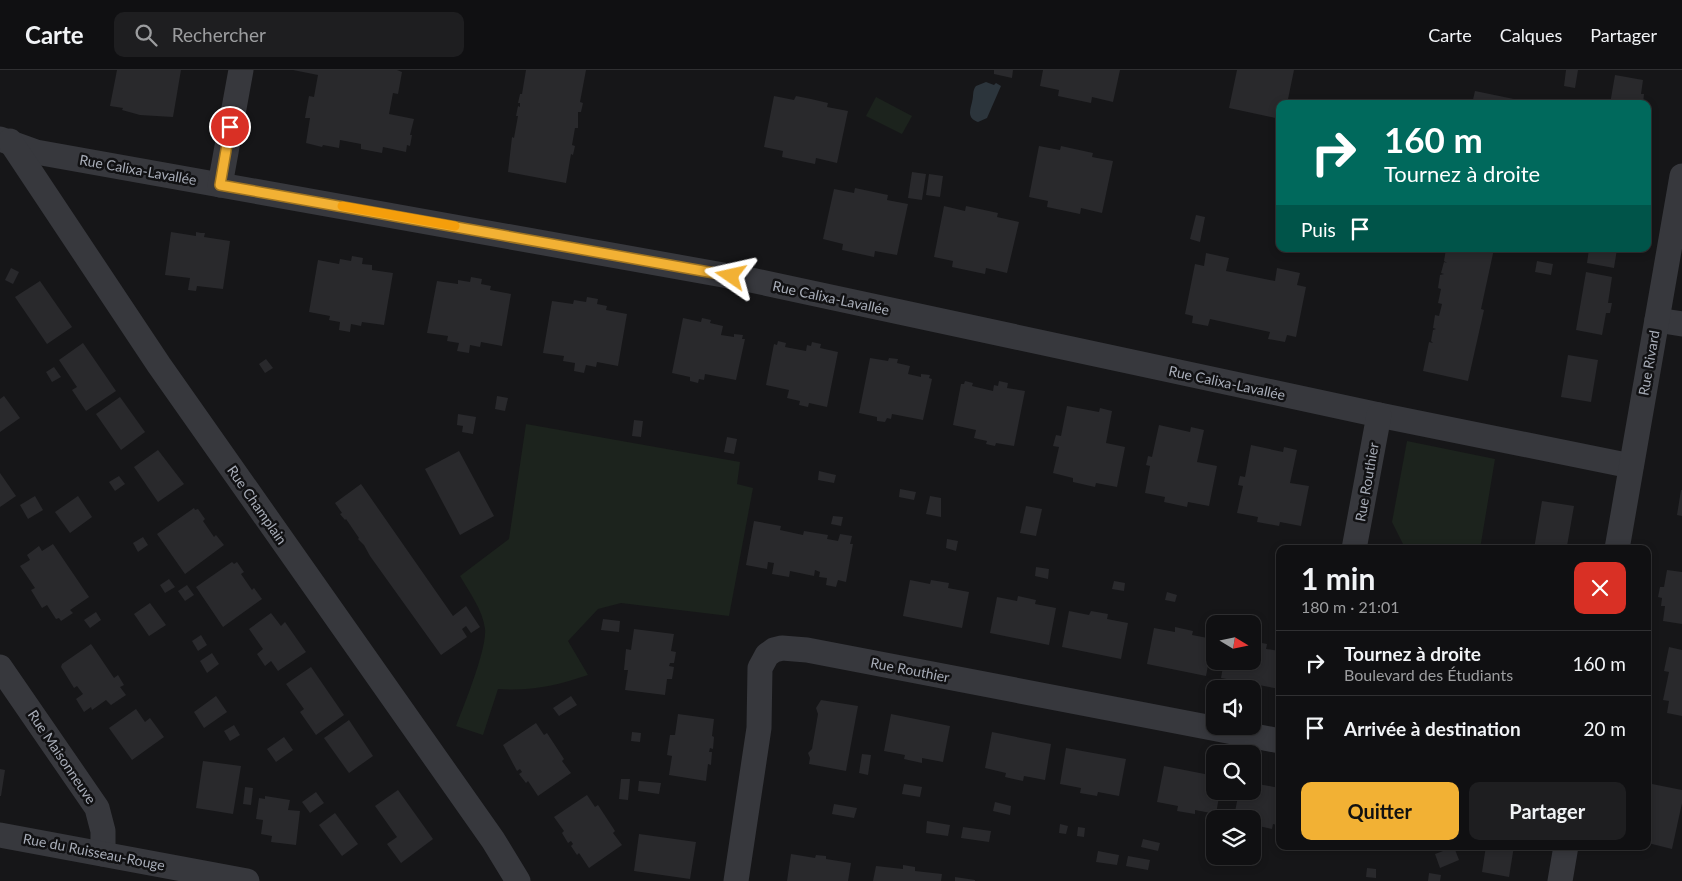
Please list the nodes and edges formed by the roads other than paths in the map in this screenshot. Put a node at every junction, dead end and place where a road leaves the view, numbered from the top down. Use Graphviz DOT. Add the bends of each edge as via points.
graph roads {
  1 [pos="241,70"];
  2 [pos="4,136"];
  3 [pos="1682,176"];
  4 [pos="220,185"];
  5 [pos="1657,320"];
  6 [pos="1682,324"];
  7 [pos="1379,415"];
  8 [pos="1631,466"];
  9 [pos="1355,545"];
  10 [pos="1618,545"];
  11 [pos="0,667"];
  12 [pos="1276,740"];
  13 [pos="0,835"];
  14 [pos="1565,850"];
  15 [pos="103,854"];
  16 [pos="247,881"];
  17 [pos="518,881"];
  18 [pos="736,881"];
  19 [pos="1560,881"];
  1 -- 4 [label="street"];
  2 -- 4 [label="street, Rue Calixa-Lavallée" via="36,152"];
  2 -- 17 [label="street, Rue Champlain" via="159,365 494,840"];
  3 -- 5 [label="street, Rue Rivard"];
  4 -- 7 [label="street, Rue Calixa-Lavallée" via="751,280"];
  5 -- 6 [label="street"];
  5 -- 8 [label="street, Rue Rivard"];
  7 -- 8 [label="street, Rue Calixa-Lavallée"];
  7 -- 9 [label="street, Rue Routhier"];
  8 -- 10 [label="street, Rue Rivard"];
  11 -- 15 [label="street, Rue Maisonneuve" via="94,803 104,831"];
  12 -- 18 [label="street, Rue Routhier" via="807,650 782,648 767,654 760,668 759,728"];
  13 -- 15 [label="street, Rue du Ruisseau-Rouge"];
  14 -- 19 [label="street"];
  15 -- 16 [label="street, Rue du Ruisseau-Rouge"];
}
